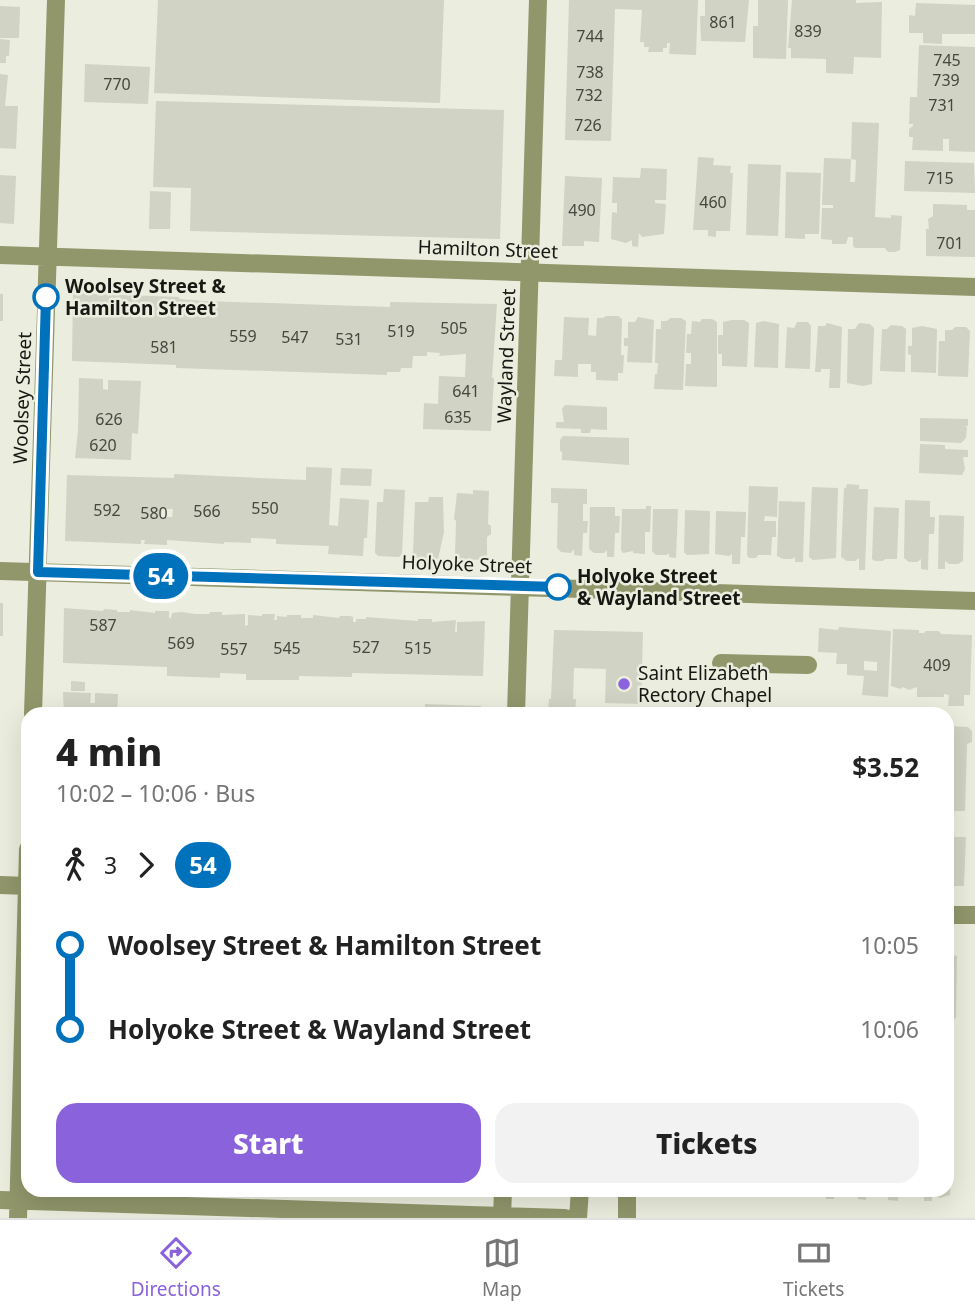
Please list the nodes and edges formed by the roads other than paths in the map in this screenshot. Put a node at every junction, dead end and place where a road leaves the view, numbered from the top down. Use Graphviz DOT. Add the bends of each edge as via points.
graph roads {
  1 [pos="56,0"];
  2 [pos="538,0"];
  3 [pos="0,255"];
  4 [pos="47,257"];
  5 [pos="530,272"];
  6 [pos="975,287"];
  7 [pos="0,572"];
  8 [pos="38,572"];
  9 [pos="520,586"];
  10 [pos="975,601"];
  11 [pos="721,663"];
  12 [pos="808,665"];
  13 [pos="33,707"];
  14 [pos="516,707"];
  15 [pos="0,886"];
  16 [pos="21,886"];
  17 [pos="954,915"];
  18 [pos="975,915"];
  19 [pos="21,1101"];
  20 [pos="503,1197"];
  21 [pos="580,1197"];
  22 [pos="628,1197"];
  23 [pos="0,1200"];
  24 [pos="18,1209"];
  25 [pos="502,1217"];
  26 [pos="565,1218"];
  27 [pos="579,1218"];
  28 [pos="627,1218"];
  1 -- 4 [label="street, Woolsey Street"];
  2 -- 5 [label="street, Wayland Street"];
  3 -- 4 [label="street, Hamilton Street"];
  4 -- 5 [label="street, Hamilton Street"];
  4 -- 8 [label="street, Woolsey Street"];
  5 -- 6 [label="street, Hamilton Street"];
  5 -- 9 [label="street, Wayland Street"];
  7 -- 8 [label="street, Holyoke Street"];
  8 -- 9 [label="street, Holyoke Street"];
  8 -- 13 [label="street, Woolsey Street"];
  9 -- 10 [label="street, Holyoke Street"];
  9 -- 14 [label="street, Wayland Street"];
  11 -- 12 [label="street"];
  15 -- 16 [label="street"];
  17 -- 18 [label="street"];
  19 -- 24 [label="street"];
  20 -- 25 [label="street"];
  21 -- 27 [label="street"];
  22 -- 28 [label="street"];
  23 -- 24 [label="street"];
  24 -- 25 [label="street"];
  25 -- 26 [label="street"];
}
